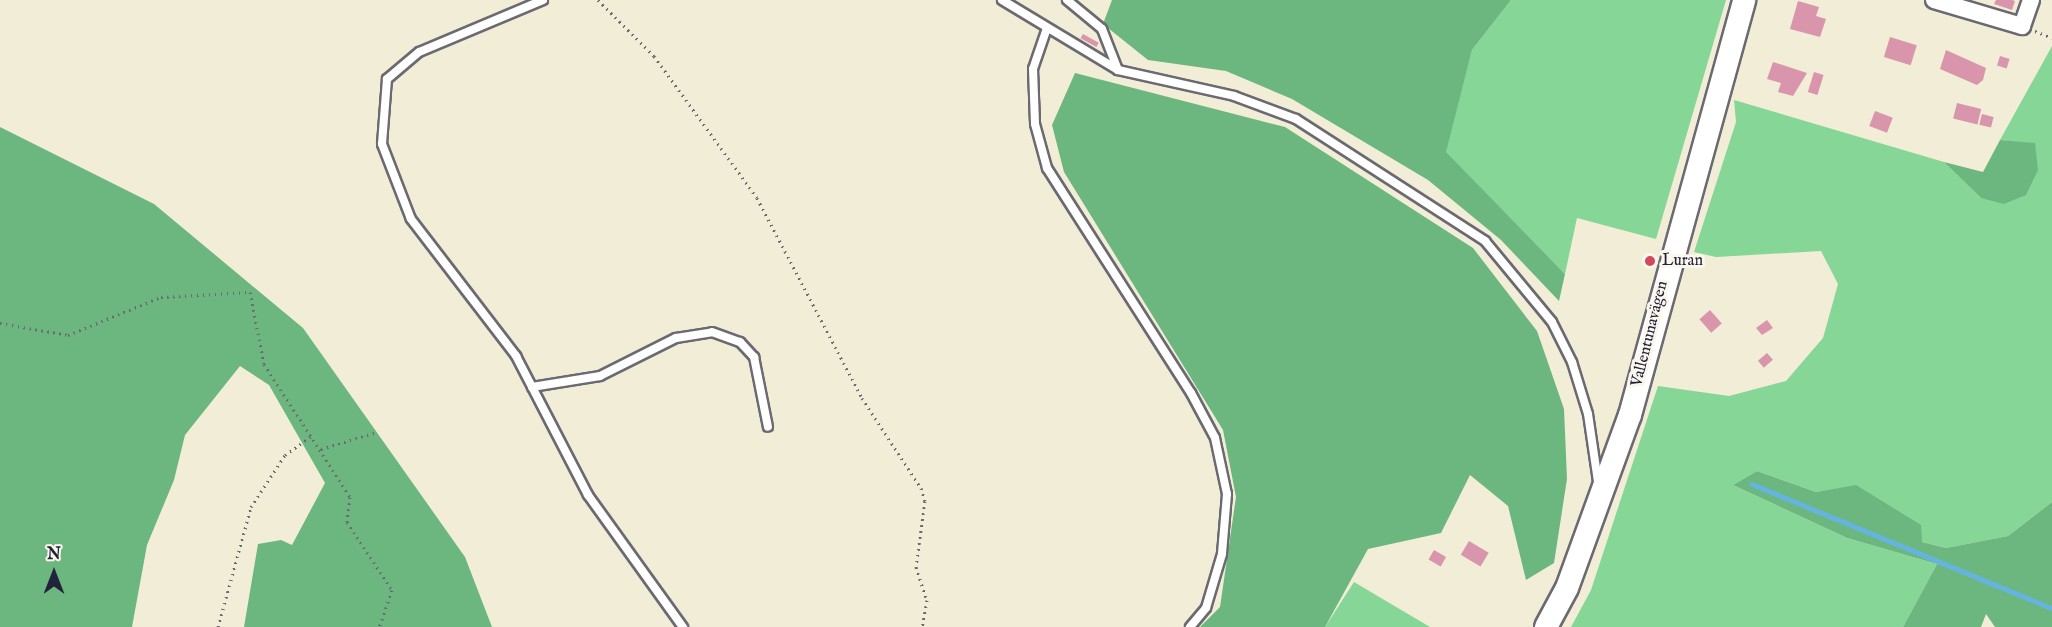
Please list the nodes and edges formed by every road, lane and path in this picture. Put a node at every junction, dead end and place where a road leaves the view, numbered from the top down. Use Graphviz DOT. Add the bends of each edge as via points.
graph roads {
  1 [pos="543,0"];
  2 [pos="598,0"];
  3 [pos="1002,0"];
  4 [pos="1067,0"];
  5 [pos="1744,0"];
  6 [pos="1934,0"];
  7 [pos="2031,0"];
  8 [pos="1047,28"];
  9 [pos="1118,70"];
  10 [pos="0,324"];
  11 [pos="532,387"];
  12 [pos="768,427"];
  13 [pos="377,432"];
  14 [pos="311,436"];
  15 [pos="321,449"];
  16 [pos="1601,501"];
  17 [pos="218,627"];
  18 [pos="379,627"];
  19 [pos="683,627"];
  20 [pos="922,627"];
  21 [pos="1190,627"];
  22 [pos="1546,627"];
  1 -- 11 [label="lane" via="419,52 387,79 380,116 382,144 411,219 516,356"];
  2 -- 20 [label="path" via="654,56 757,198 862,398 921,488 925,501 916,567 927,600"];
  3 -- 8 [label="lane"];
  4 -- 9 [label="lane" via="1102,29"];
  5 -- 16 [label="main road, Vallentunavägen"];
  6 -- 7 [label="street" via="2022,26"];
  8 -- 9 [label="lane"];
  8 -- 21 [label="lane" via="1033,69 1035,124 1047,168 1191,393 1215,438 1227,494 1222,555 1206,608"];
  9 -- 16 [label="lane" via="1234,96 1296,119 1485,241 1552,322 1572,362 1588,414"];
  10 -- 14 [label="path" via="68,335 161,297 250,292 264,364"];
  11 -- 12 [label="lane" via="600,376 676,338 712,332 740,342 754,357"];
  11 -- 19 [label="lane" via="588,495"];
  13 -- 15 [label="path"];
  14 -- 15 [label="path"];
  14 -- 17 [label="path" via="285,455 251,507"];
  15 -- 18 [label="path" via="350,497 347,522 392,590"];
  16 -- 22 [label="main road, Vallentunavägen"];
}
